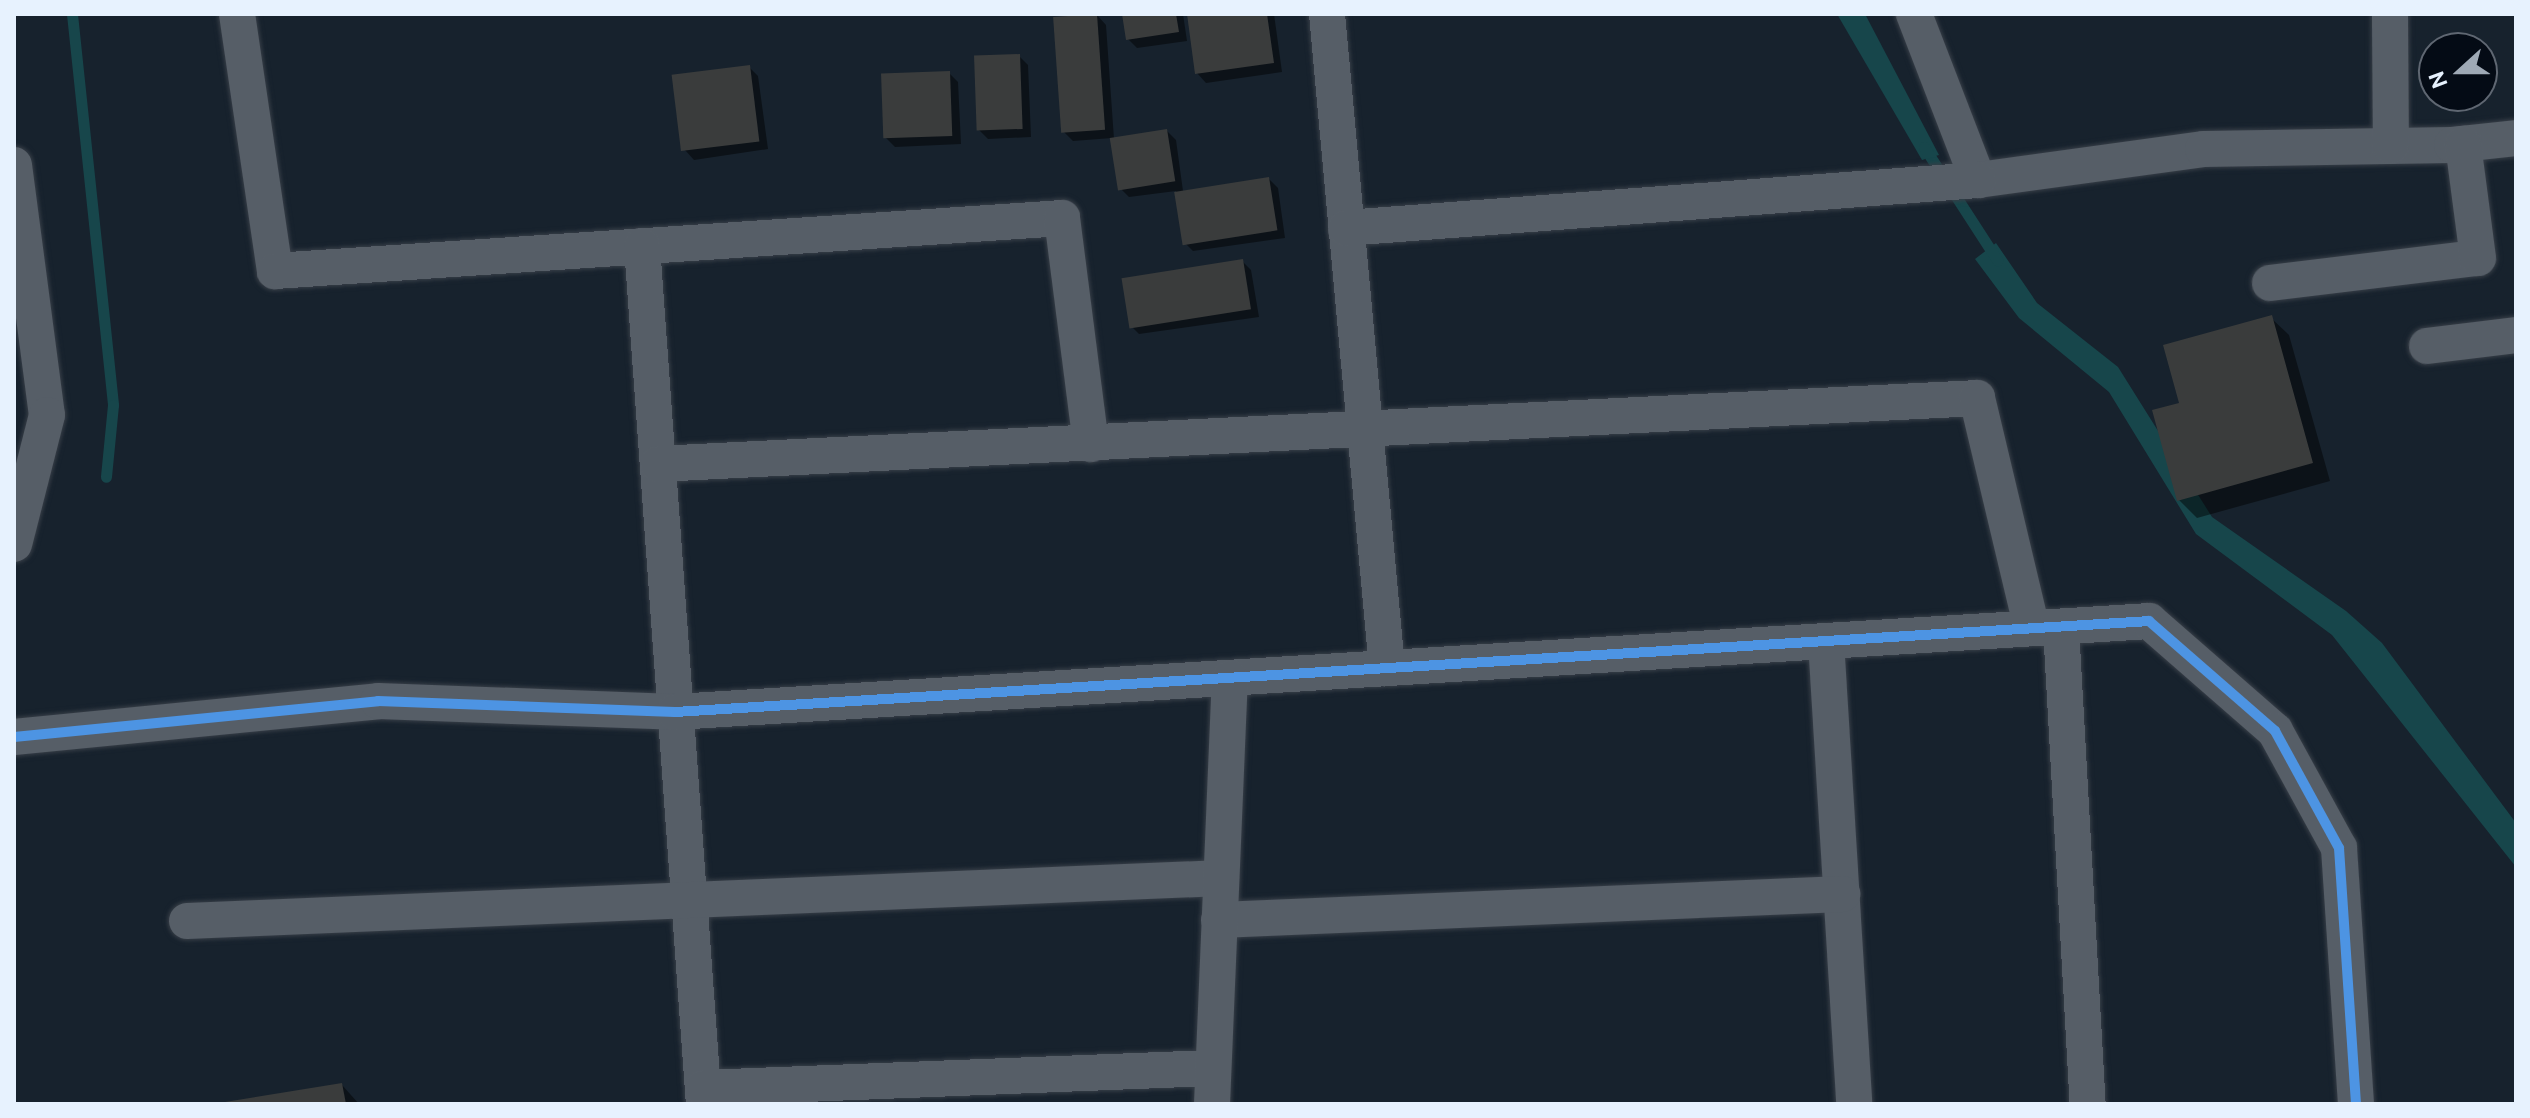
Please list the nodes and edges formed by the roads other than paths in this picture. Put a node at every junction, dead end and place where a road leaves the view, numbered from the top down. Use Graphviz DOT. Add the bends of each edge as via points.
graph roads {
  1 [pos="237,14"];
  2 [pos="1327,14"];
  3 [pos="1914,14"];
  4 [pos="2390,14"];
  5 [pos="2516,138"];
  6 [pos="2463,144"];
  7 [pos="2391,146"];
  8 [pos="14,165"];
  9 [pos="1978,180"];
  10 [pos="1346,228"];
  11 [pos="642,246"];
  12 [pos="2270,283"];
  13 [pos="2516,335"];
  14 [pos="2427,346"];
  15 [pos="1365,430"];
  16 [pos="28,432"];
  17 [pos="1091,444"];
  18 [pos="658,464"];
  19 [pos="14,544"];
  20 [pos="2046,628"];
  21 [pos="1826,641"];
  22 [pos="1387,668"];
  23 [pos="1230,678"];
  24 [pos="675,712"];
  25 [pos="14,737"];
  26 [pos="1221,878"];
  27 [pos="1842,894"];
  28 [pos="689,899"];
  29 [pos="1219,920"];
  30 [pos="187,921"];
  31 [pos="1212,1068"];
  32 [pos="704,1096"];
  33 [pos="1212,1104"];
  34 [pos="1854,1104"];
  35 [pos="2088,1104"];
  36 [pos="2356,1104"];
  1 -- 11 [label="street" via="275,271"];
  2 -- 10 [label="street"];
  3 -- 9 [label="street"];
  4 -- 7 [label="street"];
  5 -- 6 [label="street"];
  6 -- 7 [label="street"];
  6 -- 12 [label="street" via="2478,258"];
  7 -- 9 [label="street" via="2203,149"];
  8 -- 16 [label="street" via="47,415"];
  9 -- 10 [label="street"];
  10 -- 15 [label="street"];
  11 -- 17 [label="street" via="1062,218"];
  11 -- 18 [label="street"];
  13 -- 14 [label="street"];
  15 -- 17 [label="street"];
  15 -- 20 [label="street" via="1977,398"];
  15 -- 22 [label="street"];
  16 -- 19 [label="street"];
  17 -- 18 [label="street"];
  18 -- 24 [label="street"];
  20 -- 21 [label="street"];
  20 -- 35 [label="street"];
  20 -- 36 [label="street" via="2149,621 2275,731 2339,848"];
  21 -- 22 [label="street"];
  21 -- 27 [label="street"];
  22 -- 23 [label="street"];
  23 -- 24 [label="street"];
  23 -- 26 [label="street"];
  24 -- 25 [label="street" via="378,701"];
  24 -- 28 [label="street"];
  26 -- 28 [label="street"];
  26 -- 29 [label="street"];
  27 -- 29 [label="street"];
  27 -- 34 [label="street"];
  28 -- 30 [label="street"];
  28 -- 32 [label="street"];
  29 -- 31 [label="street"];
  31 -- 32 [label="street"];
  31 -- 33 [label="street"];
}
